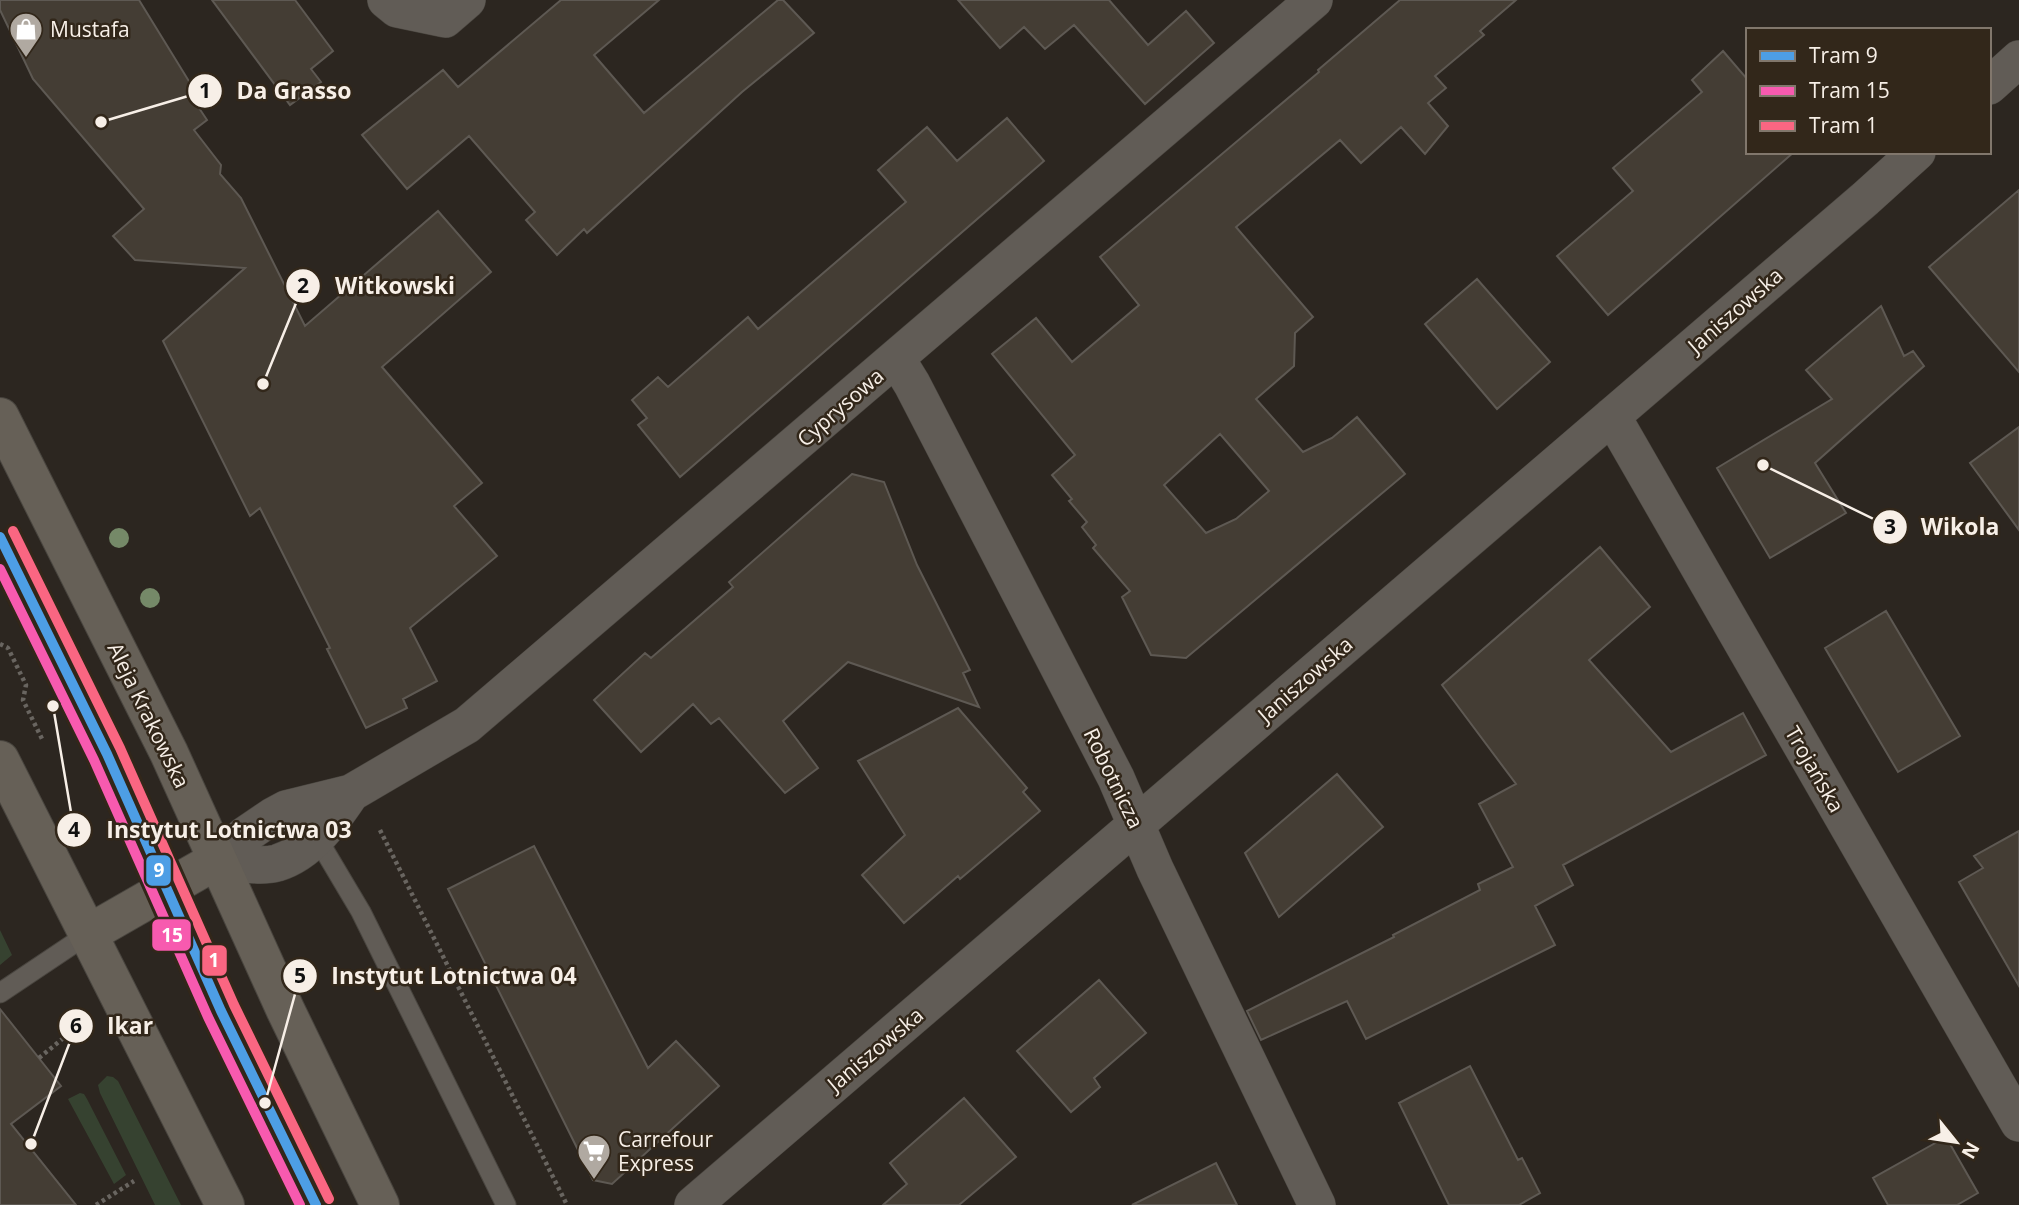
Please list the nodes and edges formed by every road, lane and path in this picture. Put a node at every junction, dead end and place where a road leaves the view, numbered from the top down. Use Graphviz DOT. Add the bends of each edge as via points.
graph roads {
  1 [pos="386,0"];
  2 [pos="467,0"];
  3 [pos="1314,0"];
  4 [pos="2019,59"];
  5 [pos="1991,84"];
  6 [pos="1915,154"];
  7 [pos="896,358"];
  8 [pos="1612,416"];
  9 [pos="0,417"];
  10 [pos="0,645"];
  11 [pos="45,745"];
  12 [pos="0,760"];
  13 [pos="351,793"];
  14 [pos="1137,824"];
  15 [pos="380,830"];
  16 [pos="317,838"];
  17 [pos="217,860"];
  18 [pos="88,933"];
  19 [pos="0,993"];
  20 [pos="66,1036"];
  21 [pos="39,1058"];
  22 [pos="2019,1123"];
  23 [pos="134,1181"];
  24 [pos="96,1205"];
  25 [pos="225,1205"];
  26 [pos="380,1205"];
  27 [pos="506,1205"];
  28 [pos="567,1205"];
  29 [pos="693,1205"];
  30 [pos="1317,1205"];
  1 -- 2 [label="street" via="397,9 445,19"];
  3 -- 7 [label="street, Cyprysowa"];
  4 -- 5 [label="street"];
  6 -- 8 [label="street, Janiszowska"];
  7 -- 13 [label="street, Cyprysowa" via="467,725"];
  7 -- 14 [label="street, Robotnicza"];
  8 -- 14 [label="street, Janiszowska"];
  8 -- 22 [label="street, Trojańska"];
  9 -- 17 [label="main road, Aleja Krakowska" via="169,753"];
  10 -- 11 [label="path" via="8,648 26,685 23,700"];
  12 -- 18 [label="main road"];
  13 -- 16 [label="street, Cyprysowa"];
  13 -- 17 [label="street, Cyprysowa" via="286,809 261,823"];
  14 -- 29 [label="street, Janiszowska"];
  14 -- 30 [label="street, Robotnicza"];
  15 -- 28 [label="path"];
  16 -- 17 [label="street, Cyprysowa" via="277,863"];
  16 -- 27 [label="lane" via="361,912"];
  17 -- 18 [label="main road"];
  17 -- 26 [label="main road, Aleja Krakowska"];
  18 -- 19 [label="lane"];
  18 -- 25 [label="main road"];
  20 -- 21 [label="path"];
  23 -- 24 [label="path"];
}
